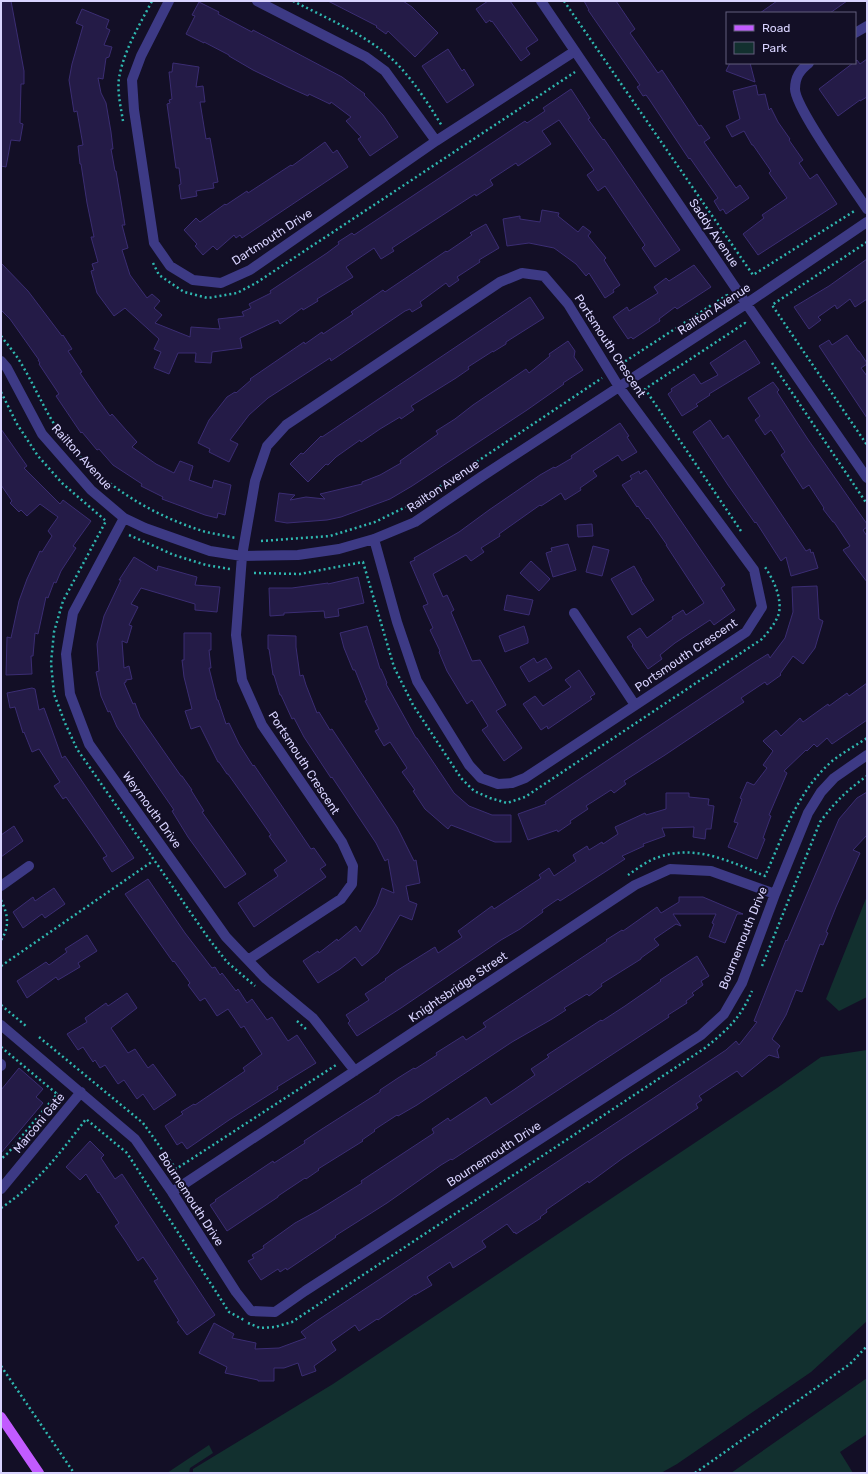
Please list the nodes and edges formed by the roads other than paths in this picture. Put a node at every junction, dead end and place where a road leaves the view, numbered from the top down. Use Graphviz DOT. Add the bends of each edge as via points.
graph roads {
  1 [pos="169,1"];
  2 [pos="257,1"];
  3 [pos="541,1"];
  4 [pos="867,26"];
  5 [pos="856,32"];
  6 [pos="575,51"];
  7 [pos="808,64"];
  8 [pos="436,141"];
  9 [pos="863,209"];
  10 [pos="867,222"];
  11 [pos="746,304"];
  12 [pos="1,361"];
  13 [pos="619,387"];
  14 [pos="867,478"];
  15 [pos="124,518"];
  16 [pos="374,539"];
  17 [pos="242,556"];
  18 [pos="574,612"];
  19 [pos="635,705"];
  20 [pos="867,755"];
  21 [pos="29,866"];
  22 [pos="1,886"];
  23 [pos="775,894"];
  24 [pos="248,960"];
  25 [pos="1,1025"];
  26 [pos="355,1071"];
  27 [pos="81,1092"];
  28 [pos="1,1189"];
  29 [pos="172,1192"];
  30 [pos="1,1417"];
  31 [pos="38,1473"];
  1 -- 8 [label="street, Dartmouth Drive" via="141,56 132,80 134,110 154,243 170,266 193,280 221,283 250,270"];
  2 -- 8 [label="street" via="366,57 385,71"];
  3 -- 6 [label="street, Saddy Avenue"];
  4 -- 5 [label="street"];
  6 -- 8 [label="street, Dartmouth Drive"];
  6 -- 11 [label="street, Saddy Avenue"];
  7 -- 9 [label="street" via="799,72 795,90 804,113"];
  10 -- 11 [label="street, Railton Avenue"];
  11 -- 13 [label="street, Railton Avenue"];
  11 -- 14 [label="street, Saddy Avenue"];
  12 -- 15 [label="street, Railton Avenue" via="42,434 91,490"];
  13 -- 16 [label="street, Railton Avenue" via="415,522"];
  13 -- 17 [label="street, Portsmouth Crescent" via="568,304 544,276 522,273 500,282 286,425 267,446 255,481"];
  13 -- 19 [label="street, Portsmouth Crescent" via="754,570 762,608 746,632"];
  15 -- 17 [label="street, Railton Avenue" via="210,551"];
  15 -- 24 [label="street, Weymouth Drive" via="73,613 66,654 70,694 88,744 226,937"];
  16 -- 17 [label="street, Railton Avenue" via="339,549 298,555"];
  16 -- 19 [label="street, Portsmouth Crescent" via="397,622 417,681 469,765 481,778 498,784 512,783 525,778"];
  17 -- 24 [label="street, Portsmouth Crescent" via="236,635 242,680 262,725 342,842 353,866 352,884 340,899"];
  18 -- 19 [label="street"];
  20 -- 23 [label="street, Bournemouth Drive" via="834,778 821,792 808,813"];
  21 -- 22 [label="street"];
  23 -- 26 [label="street, Knightsbridge Street" via="711,871 670,869 635,885"];
  23 -- 29 [label="street, Bournemouth Drive" via="742,983 724,1014 701,1035 276,1312 251,1310 236,1292"];
  24 -- 26 [label="street, Weymouth Drive" via="312,1018"];
  25 -- 27 [label="street, Bournemouth Drive"];
  26 -- 29 [label="street, Knightsbridge Street"];
  27 -- 28 [label="street, Marconi Gate"];
  27 -- 29 [label="street, Bournemouth Drive" via="135,1139"];
  30 -- 31 [label="main road"];
}
